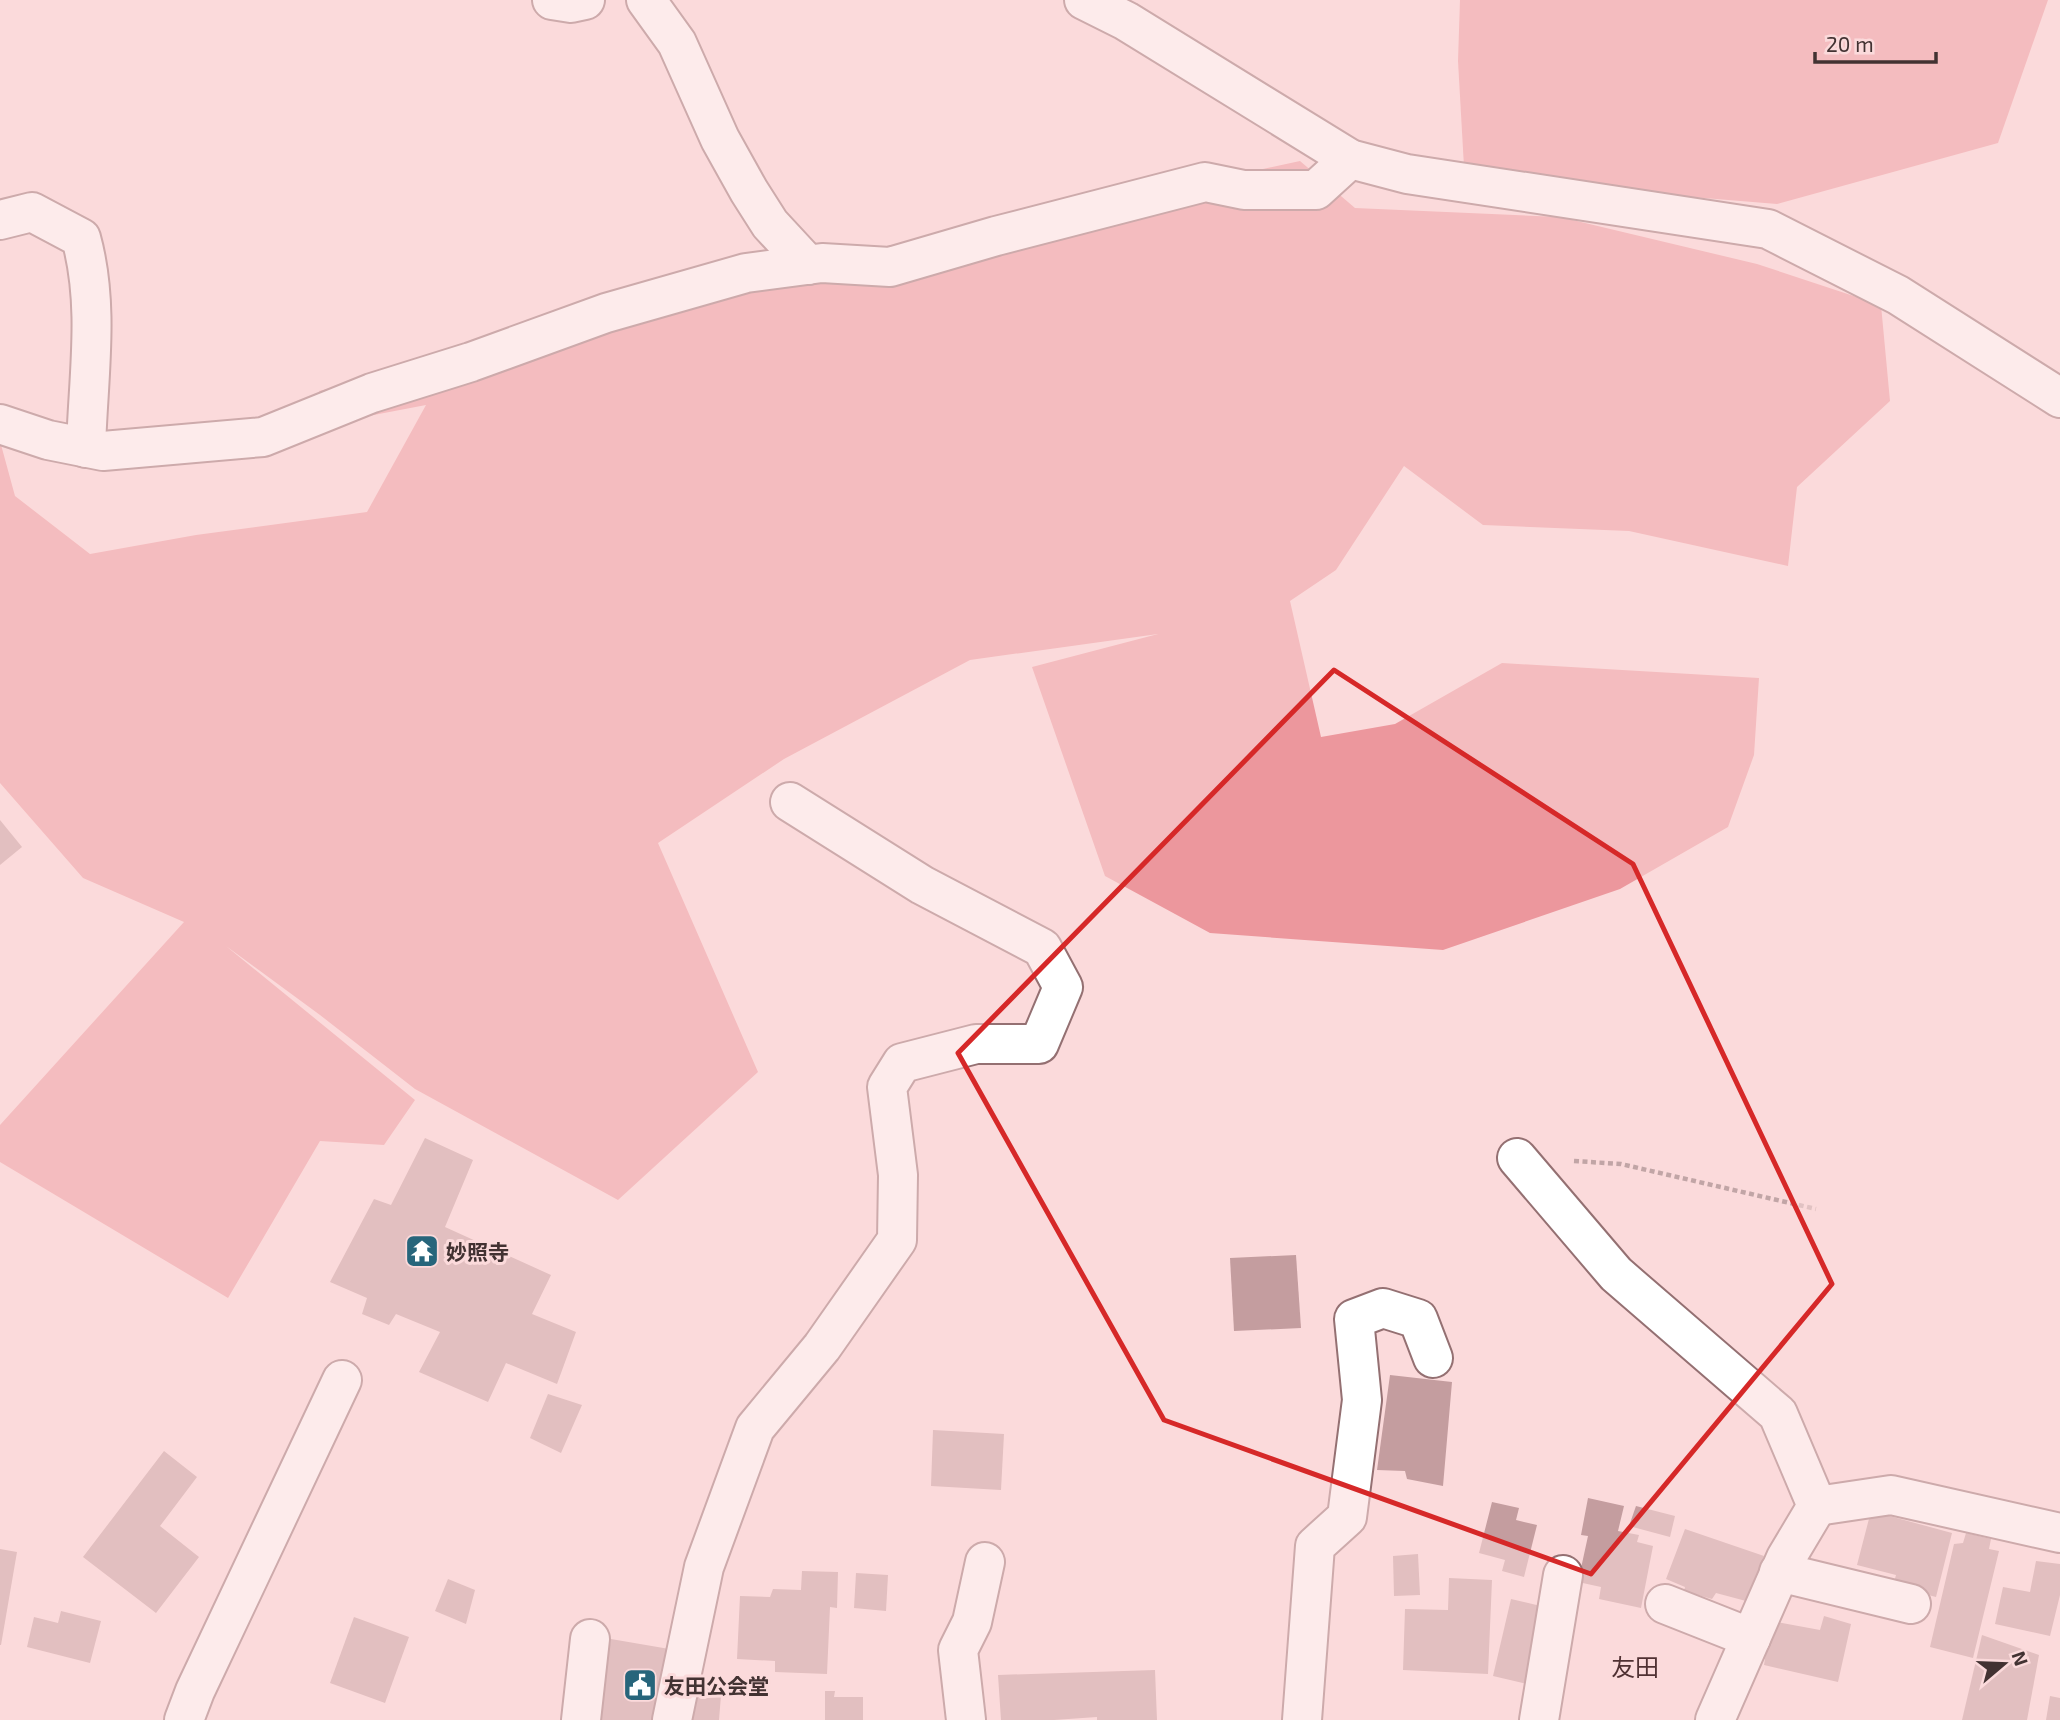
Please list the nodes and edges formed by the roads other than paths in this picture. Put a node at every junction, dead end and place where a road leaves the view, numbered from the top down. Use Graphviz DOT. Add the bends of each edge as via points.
graph roads {
  1 [pos="552,0"];
  2 [pos="585,0"];
  3 [pos="646,0"];
  4 [pos="1084,0"];
  5 [pos="1350,159"];
  6 [pos="0,220"];
  7 [pos="808,265"];
  8 [pos="2060,398"];
  9 [pos="0,424"];
  10 [pos="86,448"];
  11 [pos="790,802"];
  12 [pos="1517,1158"];
  13 [pos="1433,1358"];
  14 [pos="342,1380"];
  15 [pos="1817,1506"];
  16 [pos="2060,1533"];
  17 [pos="985,1562"];
  18 [pos="1779,1572"];
  19 [pos="1563,1575"];
  20 [pos="1665,1604"];
  21 [pos="1911,1604"];
  22 [pos="1751,1638"];
  23 [pos="590,1639"];
  24 [pos="184,1720"];
  25 [pos="581,1720"];
  26 [pos="672,1720"];
  27 [pos="966,1720"];
  28 [pos="1302,1720"];
  29 [pos="1539,1720"];
  30 [pos="1715,1720"];
  1 -- 2 [label="street"];
  3 -- 7 [label="street" via="677,43 749,191 770,224"];
  4 -- 5 [label="street"];
  5 -- 7 [label="street" via="1316,190 1244,190 1205,182 890,267"];
  5 -- 8 [label="street" via="1407,174 1768,229 1898,295"];
  6 -- 10 [label="street" via="32,212 81,238 89,267 92,367"];
  7 -- 10 [label="street" via="746,273 607,313 372,393 263,437 103,451"];
  9 -- 10 [label="street"];
  11 -- 26 [label="street" via="922,885 1042,948 1063,986 1039,1044 976,1044 902,1063 887,1087 898,1175 897,1240 822,1347 755,1428 704,1567"];
  12 -- 15 [label="street" via="1616,1275 1778,1414"];
  13 -- 28 [label="street" via="1418,1319 1383,1308 1354,1319 1362,1399 1349,1504 1347,1517 1315,1546"];
  14 -- 24 [label="street"];
  15 -- 16 [label="street" via="1891,1495"];
  15 -- 18 [label="street"];
  17 -- 27 [label="street" via="972,1622 958,1650"];
  18 -- 21 [label="street"];
  18 -- 22 [label="street"];
  19 -- 29 [label="street"];
  20 -- 22 [label="street"];
  22 -- 30 [label="street"];
  23 -- 25 [label="street"];
}
